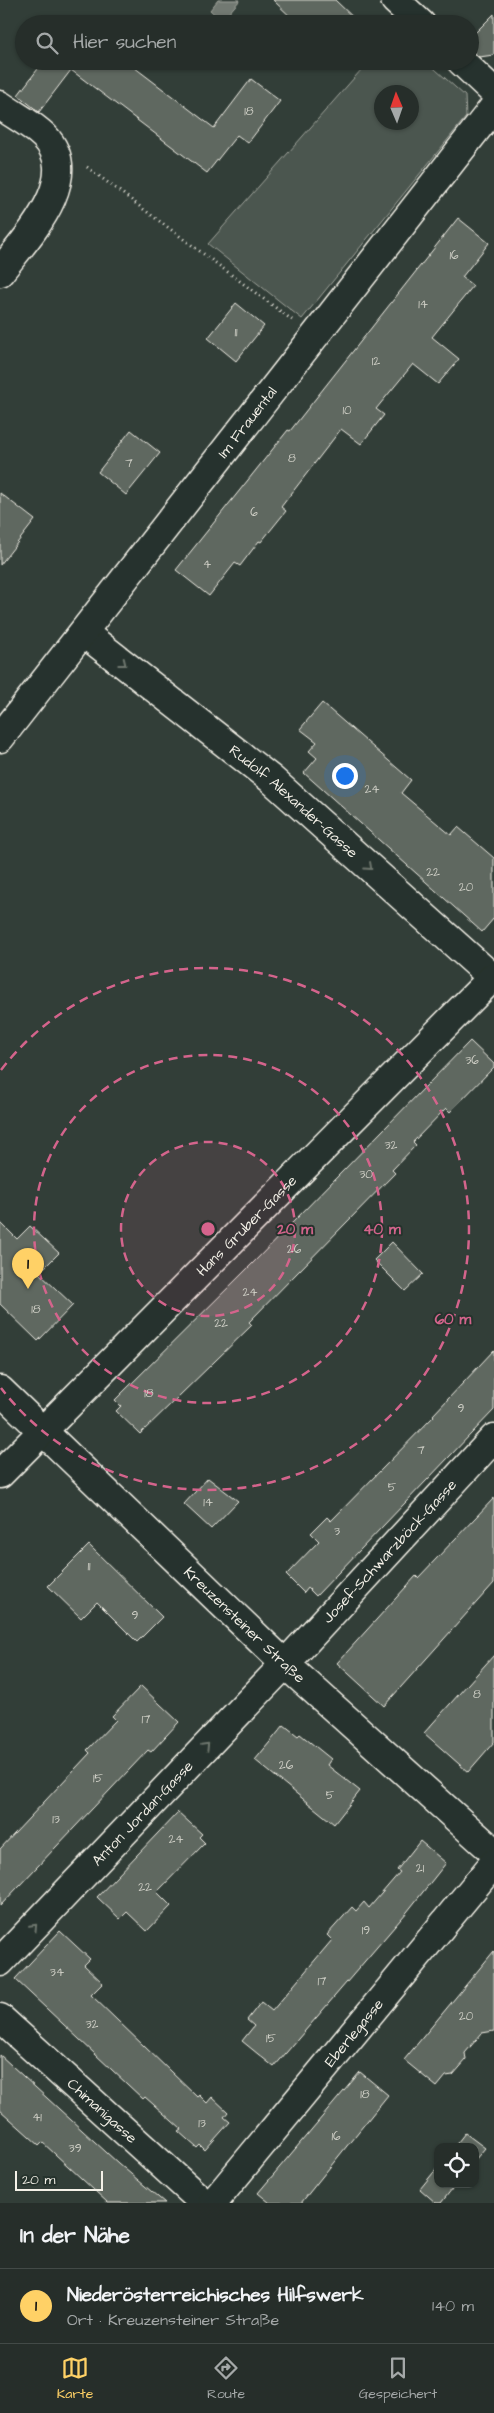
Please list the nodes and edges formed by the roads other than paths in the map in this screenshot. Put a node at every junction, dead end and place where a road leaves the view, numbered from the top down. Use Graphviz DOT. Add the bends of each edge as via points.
graph roads {
  1 [pos="395,0"];
  2 [pos="411,15"];
  3 [pos="471,70"];
  4 [pos="494,92"];
  5 [pos="0,105"];
  6 [pos="494,107"];
  7 [pos="0,272"];
  8 [pos="84,633"];
  9 [pos="0,738"];
  10 [pos="494,978"];
  11 [pos="0,1390"];
  12 [pos="41,1431"];
  13 [pos="494,1438"];
  14 [pos="0,1474"];
  15 [pos="285,1664"];
  16 [pos="494,1852"];
  17 [pos="494,1863"];
  18 [pos="0,1962"];
  19 [pos="0,2018"];
  20 [pos="204,2203"];
  21 [pos="213,2203"];
  1 -- 2 [label="street"];
  3 -- 4 [label="street"];
  5 -- 7 [label="street" via="43,135 57,162 56,186 50,203"];
  6 -- 8 [label="street, Im Frauental"];
  8 -- 9 [label="street, Im Frauental"];
  8 -- 10 [label="street, Rudolf Alexander-Gasse, one-way" via="271,779"];
  10 -- 12 [label="street, Hans Gruber-Gasse"];
  11 -- 12 [label="street, Kreuzensteiner Straße"];
  12 -- 14 [label="street, Hans Gruber-Gasse"];
  12 -- 15 [label="street, Kreuzensteiner Straße"];
  13 -- 15 [label="street, Josef-Schwarzböck-Gasse"];
  15 -- 16 [label="street, Kreuzensteiner Straße"];
  18 -- 15 [label="street, Anton Jordan-Gasse, one-way"];
  17 -- 21 [label="street, Eberlegasse"];
  19 -- 20 [label="street, Chimanigasse"];
}
